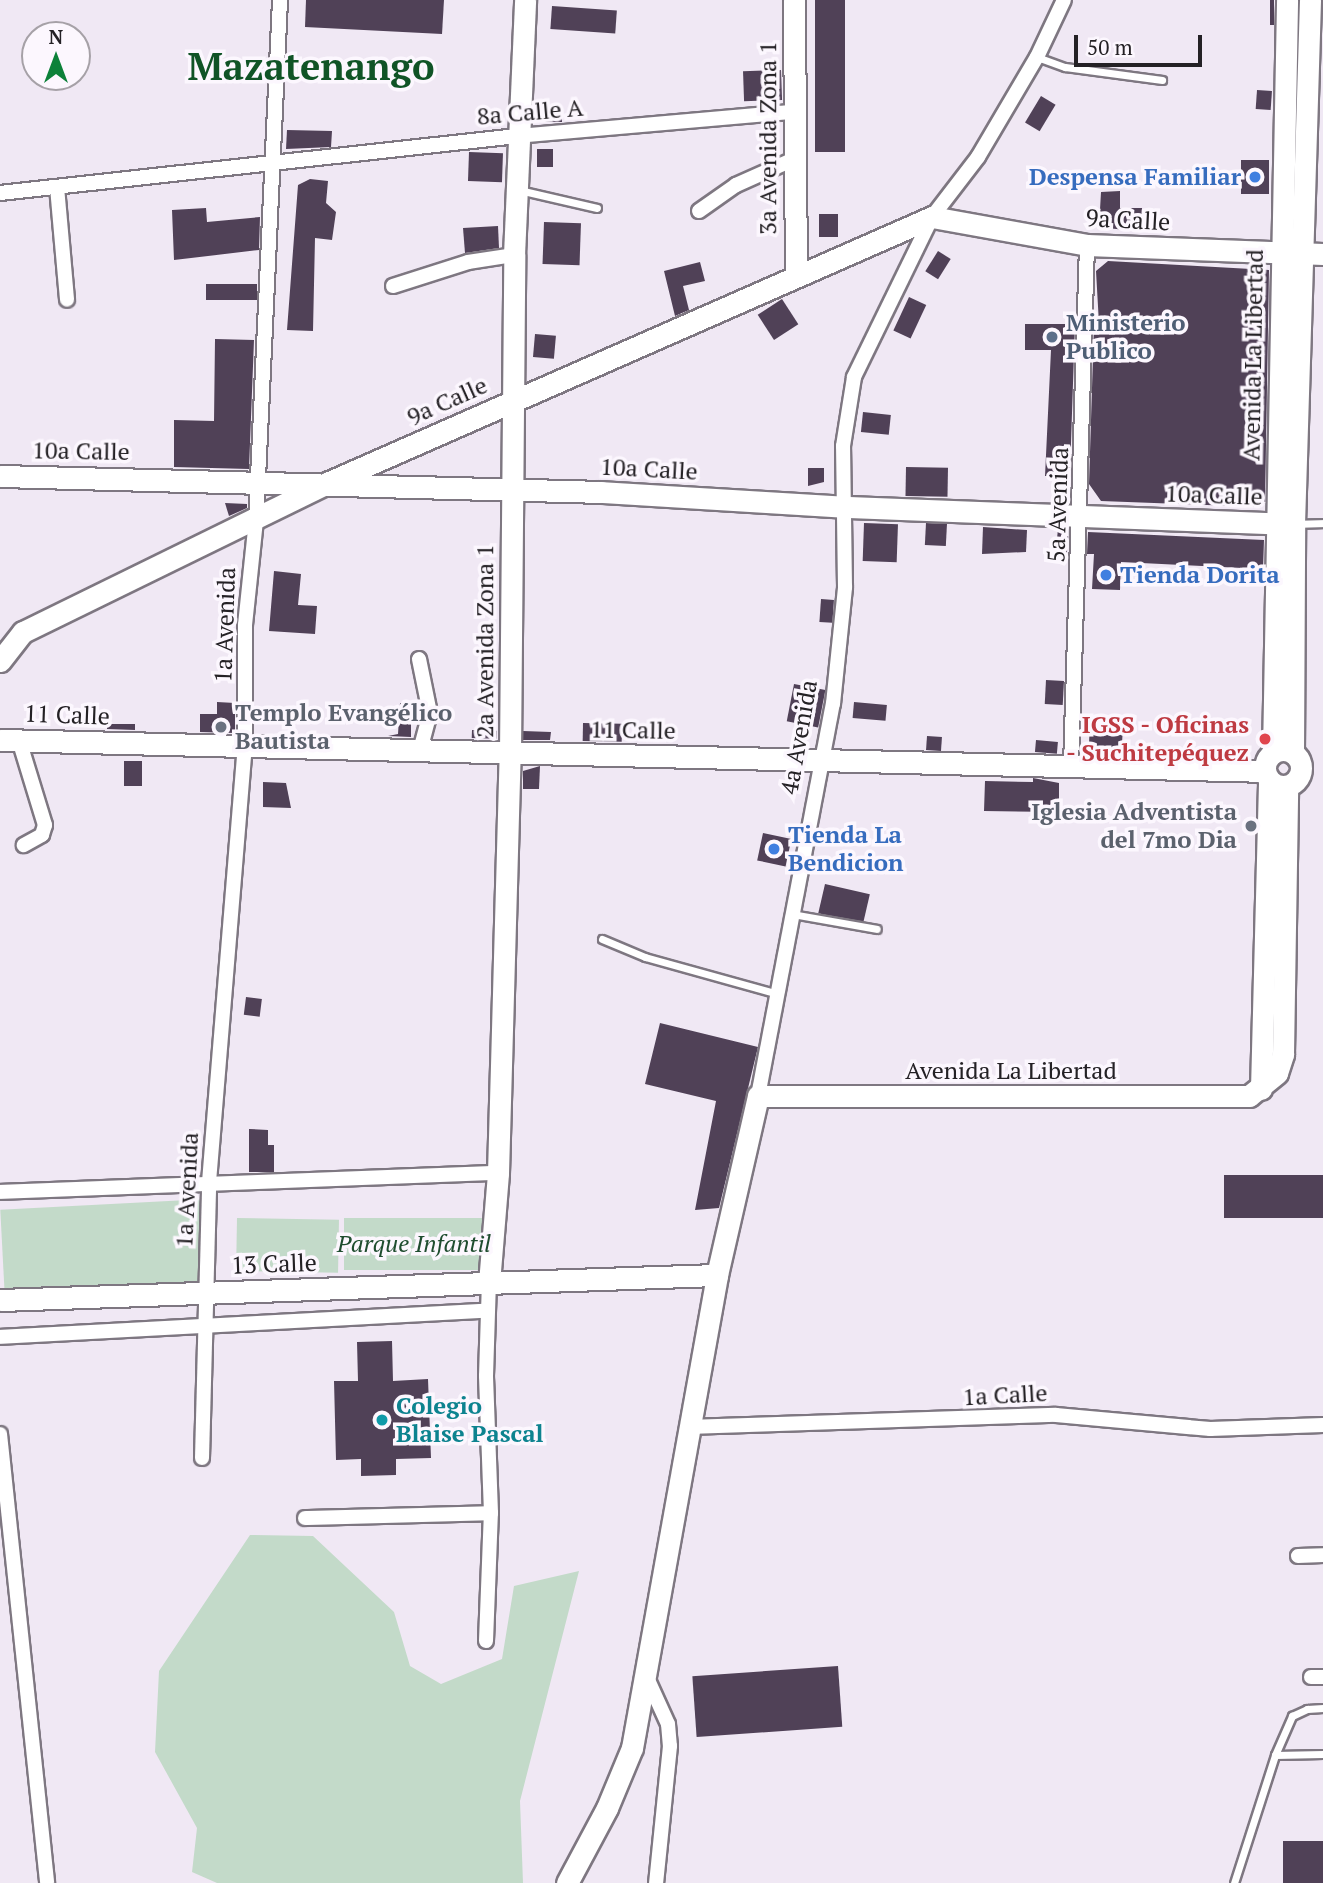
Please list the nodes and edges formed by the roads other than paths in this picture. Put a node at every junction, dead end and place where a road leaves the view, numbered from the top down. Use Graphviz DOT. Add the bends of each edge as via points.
graph roads {
  1 [pos="279,0"];
  2 [pos="525,0"];
  3 [pos="794,0"];
  4 [pos="1064,0"];
  5 [pos="1287,0"];
  6 [pos="1310,0"];
  7 [pos="1037,57"];
  8 [pos="1162,80"];
  9 [pos="792,112"];
  10 [pos="517,136"];
  11 [pos="792,160"];
  12 [pos="272,161"];
  13 [pos="57,187"];
  14 [pos="515,191"];
  15 [pos="0,193"];
  16 [pos="597,208"];
  17 [pos="699,211"];
  18 [pos="932,217"];
  19 [pos="1087,245"];
  20 [pos="1280,253"];
  21 [pos="1312,254"];
  22 [pos="514,256"];
  23 [pos="796,275"];
  24 [pos="393,286"];
  25 [pos="67,300"];
  26 [pos="514,400"];
  27 [pos="0,476"];
  28 [pos="257,480"];
  29 [pos="327,483"];
  30 [pos="512,490"];
  31 [pos="846,507"];
  32 [pos="1081,517"];
  33 [pos="256,522"];
  34 [pos="1286,523"];
  35 [pos="1323,523"];
  36 [pos="419,659"];
  37 [pos="0,661"];
  38 [pos="10,740"];
  39 [pos="245,747"];
  40 [pos="420,751"];
  41 [pos="510,754"];
  42 [pos="824,761"];
  43 [pos="1071,766"];
  44 [pos="1288,769"];
  45 [pos="24,845"];
  46 [pos="791,914"];
  47 [pos="877,929"];
  48 [pos="602,940"];
  49 [pos="775,993"];
  50 [pos="758,1096"];
  51 [pos="498,1173"];
  52 [pos="209,1182"];
  53 [pos="0,1192"];
  54 [pos="717,1275"];
  55 [pos="489,1283"];
  56 [pos="204,1293"];
  57 [pos="0,1300"];
  58 [pos="486,1311"];
  59 [pos="205,1327"];
  60 [pos="0,1337"];
  61 [pos="1323,1425"];
  62 [pos="688,1427"];
  63 [pos="0,1434"];
  64 [pos="202,1458"];
  65 [pos="491,1513"];
  66 [pos="305,1518"];
  67 [pos="5,1531"];
  68 [pos="1323,1555"];
  69 [pos="1298,1556"];
  70 [pos="486,1641"];
  71 [pos="648,1680"];
  72 [pos="1323,1708"];
  73 [pos="1323,1754"];
  74 [pos="1275,1755"];
  75 [pos="47,1883"];
  76 [pos="567,1883"];
  77 [pos="656,1883"];
  78 [pos="1234,1883"];
  1 -- 12 [label="street, 1a Avenida"];
  2 -- 10 [label="street, 2a Avenida Zona 1"];
  3 -- 9 [label="street, 3a Avenida Zona 1"];
  4 -- 7 [label="street, 9a Calle"];
  5 -- 20 [label="street, Avenida La Libertad"];
  6 -- 21 [label="street, Avenida La Libertad"];
  7 -- 8 [label="lane" via="1065,67"];
  7 -- 18 [label="street, 9a Calle" via="978,157"];
  9 -- 10 [label="street, 8a Calle A"];
  9 -- 11 [label="street, 3a Avenida Zona 1"];
  10 -- 12 [label="street, 8a Calle A"];
  10 -- 14 [label="street, 2a Avenida Zona 1"];
  11 -- 17 [label="street" via="736,185"];
  11 -- 23 [label="street, 3a Avenida Zona 1"];
  12 -- 13 [label="street, 8a Calle A"];
  12 -- 28 [label="street, 1a Avenida"];
  13 -- 15 [label="street, 8a Calle A"];
  13 -- 25 [label="street"];
  14 -- 16 [label="lane"];
  14 -- 22 [label="street, 2a Avenida Zona 1"];
  18 -- 19 [label="street, 9a Calle"];
  18 -- 23 [label="street, 9a Calle"];
  18 -- 31 [label="street, 4a Avenida" via="854,377 842,446"];
  19 -- 20 [label="street, 9a Calle"];
  19 -- 32 [label="street, 5a Avenida"];
  20 -- 21 [label="street, 9a Calle"];
  20 -- 34 [label="street, Avenida La Libertad"];
  21 -- 34 [label="street, Avenida La Libertad"];
  22 -- 24 [label="street" via="468,262"];
  22 -- 26 [label="street, 2a Avenida Zona 1"];
  23 -- 26 [label="street, 9a Calle"];
  26 -- 29 [label="street, 9a Calle"];
  26 -- 30 [label="street, 2a Avenida Zona 1"];
  27 -- 28 [label="street, 10a Calle"];
  28 -- 29 [label="street, 10a Calle"];
  28 -- 33 [label="street, 1a Avenida"];
  29 -- 30 [label="street, 10a Calle"];
  29 -- 33 [label="street, 9a Calle"];
  30 -- 31 [label="street, 10a Calle"];
  30 -- 41 [label="street, 2a Avenida Zona 1"];
  31 -- 32 [label="street, 10a Calle"];
  31 -- 42 [label="street, 4a Avenida" via="845,587"];
  32 -- 34 [label="street, 10a Calle"];
  32 -- 43 [label="street, 5a Avenida"];
  33 -- 37 [label="street, 9a Calle" via="142,571 23,632"];
  33 -- 39 [label="street, 1a Avenida" via="245,613"];
  34 -- 35 [label="lane"];
  34 -- 44 [label="street, Avenida La Libertad"];
  36 -- 40 [label="street" via="430,713"];
  38 -- 39 [label="street, 11 Calle"];
  38 -- 45 [label="street" via="46,825 42,835"];
  39 -- 40 [label="street, 11 Calle"];
  39 -- 52 [label="street, 1a Avenida"];
  40 -- 41 [label="street, 11 Calle"];
  41 -- 42 [label="street, 11 Calle"];
  41 -- 51 [label="street, 2a Avenida Zona 1"];
  42 -- 43 [label="street, 11 Calle"];
  42 -- 46 [label="street, 4a Avenida"];
  43 -- 44 [label="street, 11 Calle"];
  44 -- 50 [label="street, Avenida La Libertad" via="1283,1055 1277,1073 1261,1089 1234,1099"];
  46 -- 47 [label="lane"];
  46 -- 49 [label="street, 4a Avenida"];
  48 -- 49 [label="lane" via="645,957"];
  49 -- 50 [label="street, 4a Avenida"];
  50 -- 54 [label="street, 4a Avenida"];
  51 -- 52 [label="street"];
  51 -- 55 [label="street, 2a Avenida Zona 1"];
  52 -- 53 [label="street"];
  52 -- 56 [label="street, 1a Avenida"];
  54 -- 55 [label="street, 13 Calle"];
  54 -- 62 [label="street, 4a Avenida"];
  55 -- 56 [label="street, 13 Calle"];
  55 -- 58 [label="street"];
  56 -- 57 [label="street, 13 Calle"];
  56 -- 59 [label="street, 1a Avenida"];
  58 -- 59 [label="street"];
  58 -- 65 [label="street"];
  59 -- 60 [label="street"];
  59 -- 64 [label="street, 1a Avenida"];
  61 -- 62 [label="street, 1a Calle" via="1210,1429 1056,1415"];
  62 -- 71 [label="street, 4a Avenida"];
  63 -- 67 [label="street"];
  65 -- 66 [label="street"];
  65 -- 70 [label="street"];
  67 -- 75 [label="street"];
  68 -- 69 [label="street"];
  71 -- 76 [label="street, 4a Avenida" via="632,1748 607,1808"];
  71 -- 77 [label="street" via="668,1724 670,1746"];
  72 -- 74 [label="lane" via="1292,1716"];
  73 -- 74 [label="lane"];
  74 -- 78 [label="lane"];
}
